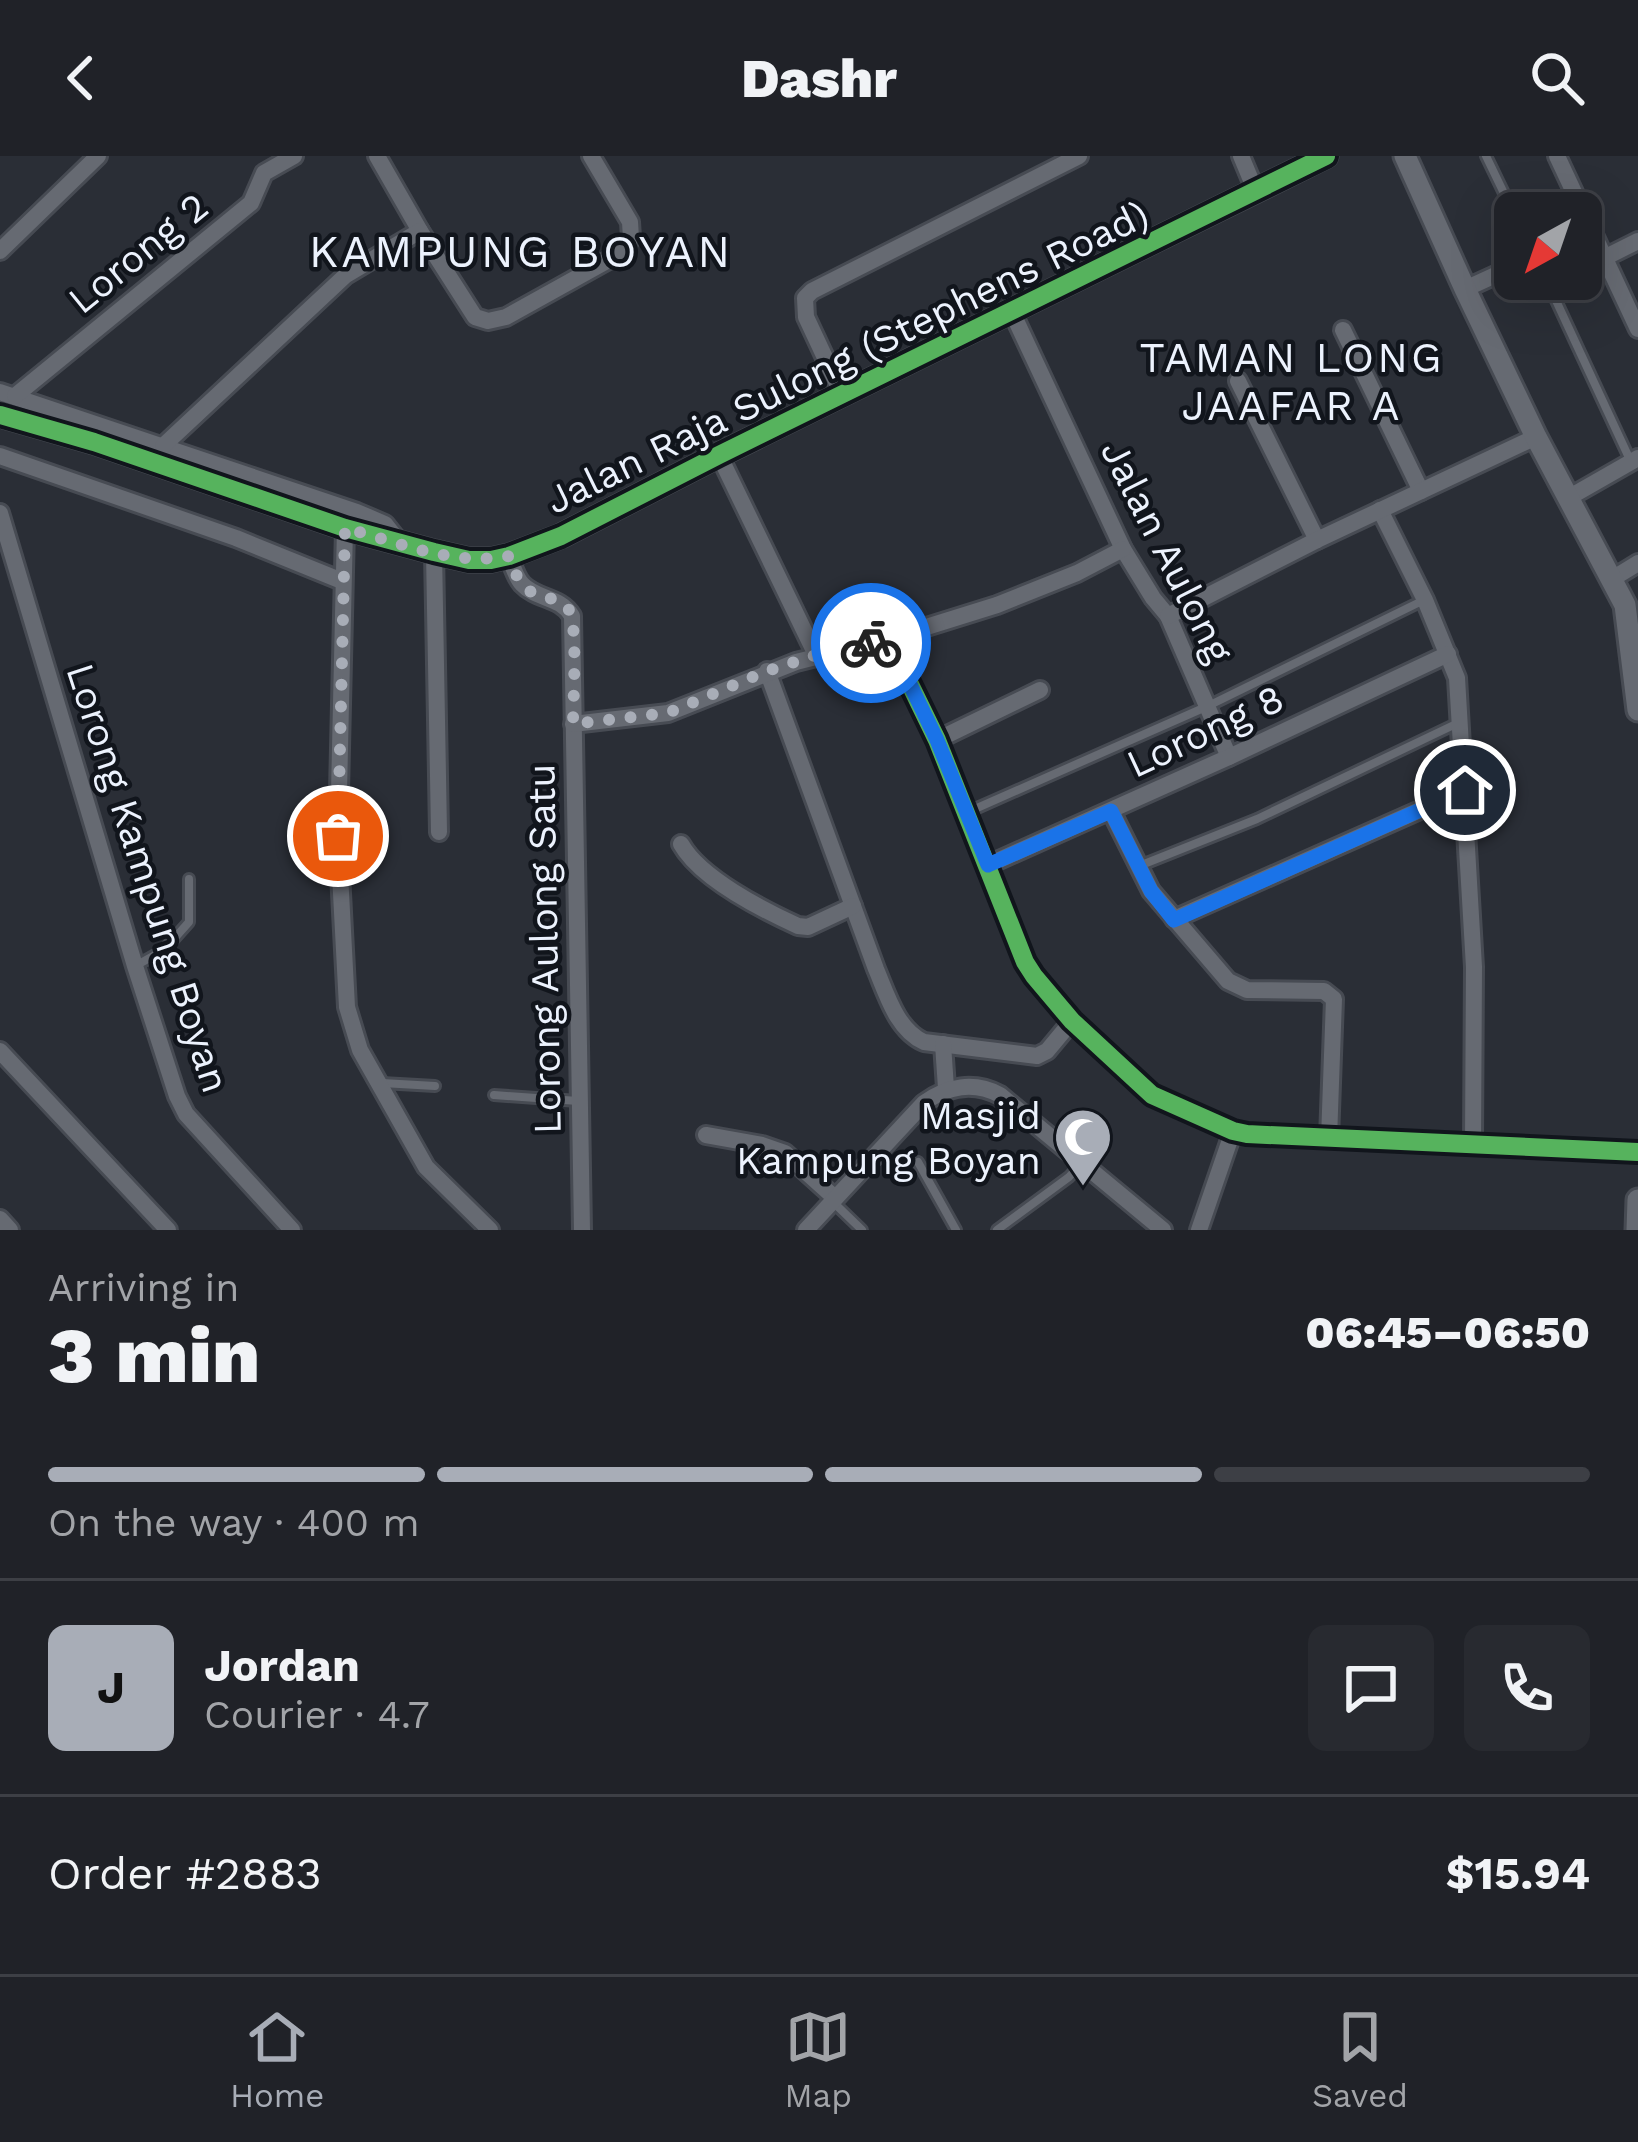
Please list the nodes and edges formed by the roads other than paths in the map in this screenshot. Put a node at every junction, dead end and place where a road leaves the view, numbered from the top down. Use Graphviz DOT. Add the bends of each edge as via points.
graph roads {
  1 [pos="98,156"];
  2 [pos="294,156"];
  3 [pos="377,156"];
  4 [pos="591,156"];
  5 [pos="1079,156"];
  6 [pos="1240,156"];
  7 [pos="1326,156"];
  8 [pos="1405,156"];
  9 [pos="1486,156"];
  10 [pos="1557,156"];
  11 [pos="1256,192"];
  12 [pos="1503,192"];
  13 [pos="1571,192"];
  14 [pos="420,231"];
  15 [pos="1638,241"];
  16 [pos="0,251"];
  17 [pos="1602,252"];
  18 [pos="1606,257"];
  19 [pos="1494,276"];
  20 [pos="1465,289"];
  21 [pos="1556,300"];
  22 [pos="1012,312"];
  23 [pos="1638,329"];
  24 [pos="1343,330"];
  25 [pos="1238,381"];
  26 [pos="8,394"];
  27 [pos="842,394"];
  28 [pos="0,415"];
  29 [pos="1536,437"];
  30 [pos="164,446"];
  31 [pos="719,455"];
  32 [pos="0,456"];
  33 [pos="1634,460"];
  34 [pos="1420,491"];
  35 [pos="1568,498"];
  36 [pos="1380,510"];
  37 [pos="0,513"];
  38 [pos="345,528"];
  39 [pos="1317,540"];
  40 [pos="400,543"];
  41 [pos="1124,548"];
  42 [pos="434,552"];
  43 [pos="509,556"];
  44 [pos="1638,563"];
  45 [pos="1612,579"];
  46 [pos="342,581"];
  47 [pos="1425,600"];
  48 [pos="1632,601"];
  49 [pos="1168,616"];
  50 [pos="888,639"];
  51 [pos="1448,654"];
  52 [pos="816,655"];
  53 [pos="767,671"];
  54 [pos="1040,690"];
  55 [pos="1637,695"];
  56 [pos="1208,706"];
  57 [pos="1459,722"];
  58 [pos="573,724"];
  59 [pos="937,740"];
  60 [pos="1229,757"];
  61 [pos="1465,790"];
  62 [pos="1111,811"];
  63 [pos="967,813"];
  64 [pos="439,832"];
  65 [pos="681,844"];
  66 [pos="988,865"];
  67 [pos="1138,866"];
  68 [pos="189,879"];
  69 [pos="853,906"];
  70 [pos="1174,920"];
  71 [pos="136,966"];
  72 [pos="1072,1022"];
  73 [pos="943,1044"];
  74 [pos="0,1051"];
  75 [pos="378,1083"];
  76 [pos="435,1086"];
  77 [pos="946,1088"];
  78 [pos="494,1095"];
  79 [pos="579,1101"];
  80 [pos="1233,1131"];
  81 [pos="706,1135"];
  82 [pos="1330,1139"];
  83 [pos="1474,1143"];
  84 [pos="1638,1152"];
  85 [pos="918,1162"];
  86 [pos="1082,1163"];
  87 [pos="833,1200"];
  88 [pos="1638,1200"];
  89 [pos="0,1219"];
  90 [pos="10,1230"];
  91 [pos="168,1230"];
  92 [pos="292,1230"];
  93 [pos="490,1230"];
  94 [pos="582,1230"];
  95 [pos="806,1230"];
  96 [pos="862,1230"];
  97 [pos="956,1230"];
  98 [pos="997,1230"];
  99 [pos="1163,1230"];
  100 [pos="1198,1230"];
  101 [pos="1637,1230"];
  1 -- 16 [label="street"];
  2 -- 26 [label="street, Lorong 2" via="264,172 251,202"];
  3 -- 14 [label="street"];
  4 -- 14 [label="street" via="632,238 623,252 506,317 475,317"];
  5 -- 27 [label="street" via="805,298"];
  6 -- 11 [label="street"];
  7 -- 11 [label="street, Jalan Raja Sulong (Stephens Road)"];
  8 -- 20 [label="street"];
  9 -- 12 [label="lane"];
  10 -- 13 [label="street"];
  11 -- 22 [label="street, Jalan Raja Sulong (Stephens Road)"];
  14 -- 30 [label="street" via="346,274"];
  15 -- 18 [label="street"];
  17 -- 18 [label="street"];
  18 -- 23 [label="street"];
  19 -- 20 [label="street"];
  20 -- 29 [label="street"];
  21 -- 33 [label="lane"];
  22 -- 27 [label="street, Jalan Raja Sulong (Stephens Road)"];
  22 -- 41 [label="street, Jalan Aulong"];
  24 -- 34 [label="street"];
  25 -- 39 [label="street"];
  26 -- 30 [label="street"];
  27 -- 31 [label="street, Jalan Raja Sulong (Stephens Road)"];
  28 -- 38 [label="street, Jalan Raja Sulong (Stephens Road)"];
  29 -- 34 [label="street"];
  29 -- 35 [label="street"];
  30 -- 40 [label="street" via="357,512 385,524"];
  31 -- 43 [label="street, Jalan Raja Sulong (Stephens Road)"];
  31 -- 52 [label="street"];
  32 -- 46 [label="street"];
  33 -- 35 [label="street"];
  34 -- 36 [label="street"];
  35 -- 45 [label="street"];
  36 -- 39 [label="street"];
  36 -- 47 [label="street"];
  37 -- 71 [label="street, Lorong Kampung Boyan"];
  38 -- 40 [label="street, Jalan Raja Sulong (Stephens Road)"];
  38 -- 46 [label="street"];
  39 -- 49 [label="street"];
  40 -- 42 [label="street, Jalan Raja Sulong (Stephens Road)"];
  41 -- 49 [label="street, Jalan Aulong"];
  41 -- 50 [label="street" via="997,605"];
  42 -- 43 [label="street, Jalan Raja Sulong (Stephens Road)" via="469,560"];
  42 -- 64 [label="street"];
  43 -- 58 [label="street, Lorong Aulong Satu" via="525,587 572,616"];
  44 -- 45 [label="street"];
  45 -- 48 [label="street"];
  46 -- 75 [label="street" via="338,836 347,1006"];
  47 -- 51 [label="street"];
  47 -- 56 [label="lane"];
  48 -- 55 [label="street"];
  49 -- 56 [label="street, Jalan Aulong"];
  50 -- 52 [label="street"];
  50 -- 59 [label="street"];
  51 -- 57 [label="street"];
  51 -- 60 [label="street, Lorong 8"];
  52 -- 53 [label="street"];
  53 -- 58 [label="street" via="668,713"];
  53 -- 69 [label="street"];
  54 -- 59 [label="street"];
  56 -- 60 [label="street, Jalan Aulong"];
  56 -- 63 [label="lane"];
  57 -- 61 [label="street"];
  57 -- 67 [label="lane"];
  58 -- 79 [label="street, Lorong Aulong Satu"];
  59 -- 63 [label="street"];
  60 -- 62 [label="street, Lorong 8"];
  61 -- 70 [label="street"];
  61 -- 83 [label="street"];
  62 -- 66 [label="street, Lorong 8"];
  62 -- 67 [label="street"];
  63 -- 66 [label="street"];
  65 -- 69 [label="street" via="721,882 798,926"];
  66 -- 72 [label="street" via="1025,962"];
  67 -- 70 [label="street"];
  68 -- 71 [label="lane" via="189,922"];
  69 -- 73 [label="street" via="898,1017 915,1038"];
  70 -- 82 [label="street" via="1235,985 1324,991 1334,999"];
  71 -- 92 [label="street, Lorong Kampung Boyan" via="187,1114"];
  72 -- 73 [label="street" via="1037,1056"];
  72 -- 80 [label="street" via="1161,1101"];
  73 -- 77 [label="street"];
  74 -- 91 [label="street"];
  75 -- 76 [label="lane"];
  75 -- 93 [label="street" via="426,1167"];
  77 -- 86 [label="street" via="1000,1095"];
  77 -- 87 [label="street"];
  78 -- 79 [label="lane"];
  79 -- 94 [label="street, Lorong Aulong Satu"];
  80 -- 82 [label="street"];
  80 -- 100 [label="street"];
  81 -- 87 [label="street" via="785,1153"];
  82 -- 83 [label="street"];
  83 -- 84 [label="street"];
  85 -- 97 [label="lane"];
  86 -- 98 [label="lane"];
  86 -- 99 [label="street"];
  87 -- 95 [label="street"];
  87 -- 96 [label="lane"];
  88 -- 101 [label="street"];
  89 -- 90 [label="street"];
}
